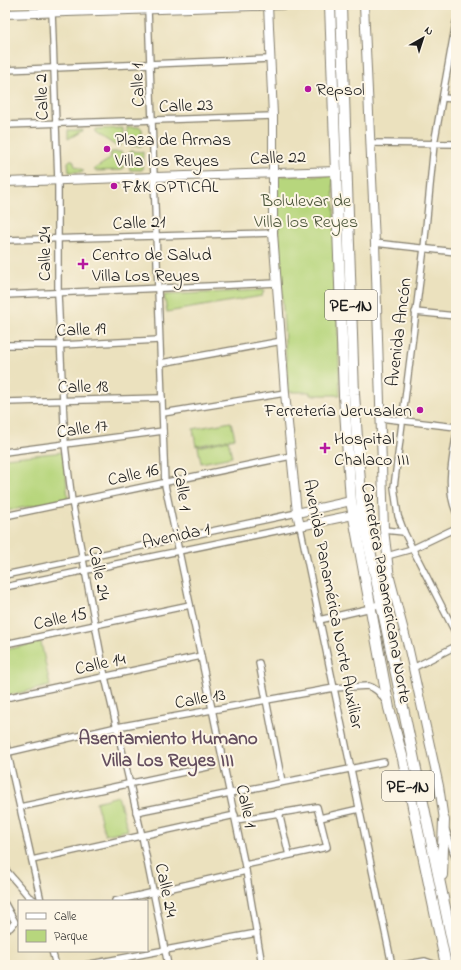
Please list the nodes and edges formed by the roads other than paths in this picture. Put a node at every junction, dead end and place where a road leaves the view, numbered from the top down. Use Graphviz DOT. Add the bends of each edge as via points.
graph roads {
  1 [pos="268,5"];
  2 [pos="284,5"];
  3 [pos="330,5"];
  4 [pos="341,5"];
  5 [pos="364,5"];
  6 [pos="148,9"];
  7 [pos="52,12"];
  8 [pos="5,14"];
  9 [pos="456,22"];
  10 [pos="454,45"];
  11 [pos="270,59"];
  12 [pos="150,64"];
  13 [pos="54,68"];
  14 [pos="5,70"];
  15 [pos="443,98"];
  16 [pos="456,99"];
  17 [pos="273,116"];
  18 [pos="152,120"];
  19 [pos="56,124"];
  20 [pos="5,125"];
  21 [pos="371,143"];
  22 [pos="434,144"];
  23 [pos="456,144"];
  24 [pos="337,171"];
  25 [pos="272,173"];
  26 [pos="154,177"];
  27 [pos="58,181"];
  28 [pos="5,182"];
  29 [pos="273,233"];
  30 [pos="156,236"];
  31 [pos="58,239"];
  32 [pos="5,240"];
  33 [pos="375,243"];
  34 [pos="424,248"];
  35 [pos="456,252"];
  36 [pos="277,283"];
  37 [pos="158,288"];
  38 [pos="58,294"];
  39 [pos="5,295"];
  40 [pos="415,312"];
  41 [pos="456,316"];
  42 [pos="159,340"];
  43 [pos="282,341"];
  44 [pos="5,345"];
  45 [pos="61,345"];
  46 [pos="161,362"];
  47 [pos="284,393"];
  48 [pos="162,398"];
  49 [pos="63,400"];
  50 [pos="5,402"];
  51 [pos="163,413"];
  52 [pos="380,418"];
  53 [pos="401,421"];
  54 [pos="456,428"];
  55 [pos="163,431"];
  56 [pos="456,437"];
  57 [pos="65,445"];
  58 [pos="5,452"];
  59 [pos="290,456"];
  60 [pos="165,482"];
  61 [pos="72,501"];
  62 [pos="351,502"];
  63 [pos="456,512"];
  64 [pos="297,513"];
  65 [pos="353,515"];
  66 [pos="5,516"];
  67 [pos="300,526"];
  68 [pos="456,528"];
  69 [pos="384,530"];
  70 [pos="404,532"];
  71 [pos="178,537"];
  72 [pos="412,550"];
  73 [pos="180,551"];
  74 [pos="388,556"];
  75 [pos="82,558"];
  76 [pos="84,570"];
  77 [pos="5,575"];
  78 [pos="392,586"];
  79 [pos="5,587"];
  80 [pos="380,603"];
  81 [pos="190,606"];
  82 [pos="371,608"];
  83 [pos="319,620"];
  84 [pos="96,625"];
  85 [pos="456,634"];
  86 [pos="5,644"];
  87 [pos="456,646"];
  88 [pos="201,656"];
  89 [pos="259,663"];
  90 [pos="413,668"];
  91 [pos="105,676"];
  92 [pos="334,688"];
  93 [pos="5,698"];
  94 [pos="266,700"];
  95 [pos="389,708"];
  96 [pos="212,710"];
  97 [pos="117,727"];
  98 [pos="5,741"];
  99 [pos="6,753"];
  100 [pos="384,762"];
  101 [pos="212,766"];
  102 [pos="351,769"];
  103 [pos="282,782"];
  104 [pos="130,784"];
  105 [pos="230,793"];
  106 [pos="20,807"];
  107 [pos="359,809"];
  108 [pos="136,812"];
  109 [pos="279,813"];
  110 [pos="235,818"];
  111 [pos="320,818"];
  112 [pos="444,820"];
  113 [pos="142,836"];
  114 [pos="289,856"];
  115 [pos="32,860"];
  116 [pos="456,860"];
  117 [pos="246,868"];
  118 [pos="5,869"];
  119 [pos="153,892"];
  120 [pos="442,893"];
  121 [pos="34,900"];
  122 [pos="41,900"];
  123 [pos="119,900"];
  124 [pos="5,904"];
  125 [pos="5,928"];
  126 [pos="257,933"];
  127 [pos="165,950"];
  128 [pos="52,952"];
  129 [pos="456,960"];
  130 [pos="56,965"];
  131 [pos="85,965"];
  132 [pos="168,965"];
  133 [pos="262,965"];
  134 [pos="392,965"];
  135 [pos="402,965"];
  136 [pos="437,965"];
  137 [pos="446,965"];
  1 -- 2 [label="street"];
  1 -- 6 [label="street"];
  1 -- 11 [label="street, Avenida Panamérica Norte Auxiliar"];
  3 -- 24 [label="highway, Carretera Panamericana Norte / PE-1N"];
  4 -- 80 [label="highway, Carretera Panamericana Norte / PE-1N" via="354,394 360,492"];
  5 -- 21 [label="street"];
  6 -- 7 [label="street"];
  6 -- 12 [label="street, Calle 1"];
  7 -- 8 [label="street"];
  7 -- 13 [label="street, Calle 2"];
  9 -- 10 [label="street, Avenida Ancón"];
  10 -- 15 [label="street, Avenida Ancón"];
  11 -- 12 [label="street"];
  11 -- 17 [label="street, Avenida Panamérica Norte Auxiliar"];
  12 -- 13 [label="street"];
  12 -- 18 [label="street, Calle 1"];
  13 -- 14 [label="street"];
  13 -- 19 [label="street, Calle 2"];
  15 -- 16 [label="street"];
  15 -- 22 [label="street, Avenida Ancón"];
  17 -- 18 [label="street, Calle 23"];
  17 -- 25 [label="street, Avenida Panamérica Norte Auxiliar"];
  18 -- 19 [label="street, Calle 23"];
  18 -- 26 [label="street, Calle 1"];
  19 -- 20 [label="street, Calle 23"];
  19 -- 27 [label="street, Calle 2"];
  21 -- 22 [label="street"];
  21 -- 33 [label="street"];
  22 -- 23 [label="street"];
  22 -- 34 [label="street, Avenida Ancón"];
  24 -- 25 [label="street, Calle 22"];
  24 -- 62 [label="highway, Carretera Panamericana Norte / PE-1N" via="344,395"];
  25 -- 26 [label="street, Calle 22"];
  25 -- 29 [label="street, Avenida Panamérica Norte Auxiliar"];
  26 -- 27 [label="street, Calle 22"];
  26 -- 30 [label="street, Calle 1"];
  27 -- 28 [label="street, Calle 22"];
  27 -- 31 [label="street, Calle 24"];
  29 -- 30 [label="street, Calle 21"];
  29 -- 36 [label="street, Avenida Panamérica Norte Auxiliar"];
  30 -- 31 [label="street, Calle 21"];
  30 -- 37 [label="street, Calle 1"];
  31 -- 32 [label="street, Calle 21"];
  31 -- 38 [label="street, Calle 24"];
  33 -- 34 [label="street"];
  33 -- 52 [label="street"];
  34 -- 35 [label="street"];
  34 -- 40 [label="street, Avenida Ancón"];
  36 -- 37 [label="street"];
  36 -- 43 [label="street, Avenida Panamérica Norte Auxiliar"];
  37 -- 38 [label="street"];
  37 -- 42 [label="street, Calle 1"];
  38 -- 39 [label="street"];
  38 -- 45 [label="street, Calle 24"];
  40 -- 41 [label="street"];
  40 -- 53 [label="street, Avenida Ancón"];
  42 -- 45 [label="street, Calle 19"];
  42 -- 46 [label="street, Calle 1"];
  43 -- 46 [label="street"];
  43 -- 47 [label="street, Avenida Panamérica Norte Auxiliar"];
  44 -- 45 [label="street, Calle 19"];
  45 -- 49 [label="street, Calle 24"];
  46 -- 48 [label="street, Calle 1"];
  47 -- 51 [label="street"];
  47 -- 59 [label="street, Avenida Panamérica Norte Auxiliar"];
  48 -- 49 [label="street, Calle 18"];
  48 -- 51 [label="street, Calle 1"];
  49 -- 50 [label="street, Calle 18"];
  49 -- 57 [label="street, Calle 24"];
  51 -- 55 [label="street, Calle 1"];
  52 -- 53 [label="street"];
  52 -- 69 [label="street"];
  53 -- 54 [label="street"];
  53 -- 70 [label="street, Avenida Ancón" via="394,487 398,516"];
  55 -- 57 [label="street, Calle 17"];
  55 -- 60 [label="street, Calle 1"];
  56 -- 63 [label="street" via="450,484"];
  57 -- 58 [label="street, Calle 17"];
  57 -- 61 [label="street, Calle 24"];
  59 -- 60 [label="street, Calle 16"];
  59 -- 64 [label="street, Avenida Panamérica Norte Auxiliar"];
  60 -- 61 [label="street, Calle 16"];
  60 -- 71 [label="street, Calle 1"];
  61 -- 66 [label="street, Calle 16"];
  61 -- 75 [label="street, Calle 24"];
  62 -- 64 [label="street, Avenida 1"];
  62 -- 65 [label="highway, Carretera Panamericana Norte / PE-1N"];
  64 -- 67 [label="street, Avenida Panamérica Norte Auxiliar"];
  64 -- 71 [label="street, Avenida 1"];
  65 -- 67 [label="street, Avenida 1"];
  65 -- 82 [label="highway, Carretera Panamericana Norte / PE-1N"];
  67 -- 73 [label="street, Avenida 1"];
  67 -- 83 [label="street, Avenida Panamérica Norte Auxiliar"];
  68 -- 72 [label="street"];
  69 -- 70 [label="street"];
  69 -- 74 [label="street"];
  70 -- 72 [label="street, Avenida Ancón"];
  71 -- 73 [label="street, Calle 1"];
  71 -- 75 [label="street, Avenida 1"];
  72 -- 74 [label="street"];
  72 -- 85 [label="street, Avenida Ancón"];
  73 -- 76 [label="street, Avenida 1"];
  73 -- 81 [label="street, Calle 1"];
  74 -- 78 [label="street"];
  75 -- 76 [label="street, Calle 24"];
  75 -- 77 [label="street, Avenida 1"];
  76 -- 79 [label="street, Avenida 1"];
  76 -- 84 [label="street, Calle 24"];
  78 -- 80 [label="street"];
  78 -- 90 [label="street"];
  80 -- 82 [label="street"];
  80 -- 120 [label="highway, Carretera Panamericana Norte / PE-1N"];
  81 -- 84 [label="street, Calle 15"];
  81 -- 88 [label="street, Calle 1"];
  82 -- 83 [label="street"];
  82 -- 95 [label="highway, Carretera Panamericana Norte / PE-1N"];
  83 -- 92 [label="street, Avenida Panamérica Norte Auxiliar"];
  84 -- 86 [label="street, Calle 15"];
  84 -- 91 [label="street, Calle 24"];
  87 -- 90 [label="street"];
  88 -- 91 [label="street, Calle 14"];
  88 -- 96 [label="street, Calle 1"];
  89 -- 94 [label="street"];
  90 -- 112 [label="street"];
  91 -- 93 [label="street, Calle 14"];
  91 -- 97 [label="street, Calle 24"];
  92 -- 94 [label="street, Calle 13"];
  92 -- 95 [label="street, Calle 13" via="374,688 382,694"];
  92 -- 102 [label="street, Avenida Panamérica Norte Auxiliar"];
  94 -- 96 [label="street, Calle 13"];
  94 -- 103 [label="street"];
  95 -- 137 [label="highway, Carretera Panamericana Norte / PE-1N" via="403,759"];
  96 -- 97 [label="street, Calle 13"];
  96 -- 105 [label="street, Calle 1"];
  97 -- 99 [label="street, Calle 13"];
  97 -- 104 [label="street, Calle 24"];
  98 -- 99 [label="street"];
  99 -- 106 [label="street"];
  100 -- 102 [label="street"];
  101 -- 104 [label="street"];
  102 -- 103 [label="street"];
  102 -- 107 [label="street, Avenida Panamérica Norte Auxiliar"];
  103 -- 105 [label="street"];
  104 -- 106 [label="street"];
  104 -- 108 [label="street, Calle 24"];
  105 -- 108 [label="street"];
  105 -- 110 [label="street, Calle 1"];
  106 -- 115 [label="street"];
  107 -- 111 [label="street"];
  107 -- 134 [label="street, Avenida Panamérica Norte Auxiliar"];
  108 -- 113 [label="street, Calle 24"];
  109 -- 110 [label="street"];
  109 -- 111 [label="street" via="317,807"];
  109 -- 114 [label="street"];
  110 -- 113 [label="street"];
  110 -- 117 [label="street, Calle 1"];
  111 -- 114 [label="street" via="327,847"];
  112 -- 116 [label="street"];
  112 -- 120 [label="highway"];
  113 -- 115 [label="street"];
  113 -- 119 [label="street, Calle 24"];
  114 -- 117 [label="street"];
  115 -- 122 [label="street"];
  117 -- 119 [label="street"];
  117 -- 126 [label="street, Calle 1"];
  118 -- 121 [label="street"];
  119 -- 123 [label="street"];
  119 -- 127 [label="street, Calle 24"];
  120 -- 129 [label="highway, Carretera Panamericana Norte / PE-1N"];
  124 -- 125 [label="street" via="14,918 14,925"];
  126 -- 127 [label="street"];
  126 -- 133 [label="street, Calle 1"];
  127 -- 131 [label="street"];
  127 -- 132 [label="street, Calle 24"];
  128 -- 130 [label="street"];
  135 -- 136 [label="street" via="425,961"];
}
